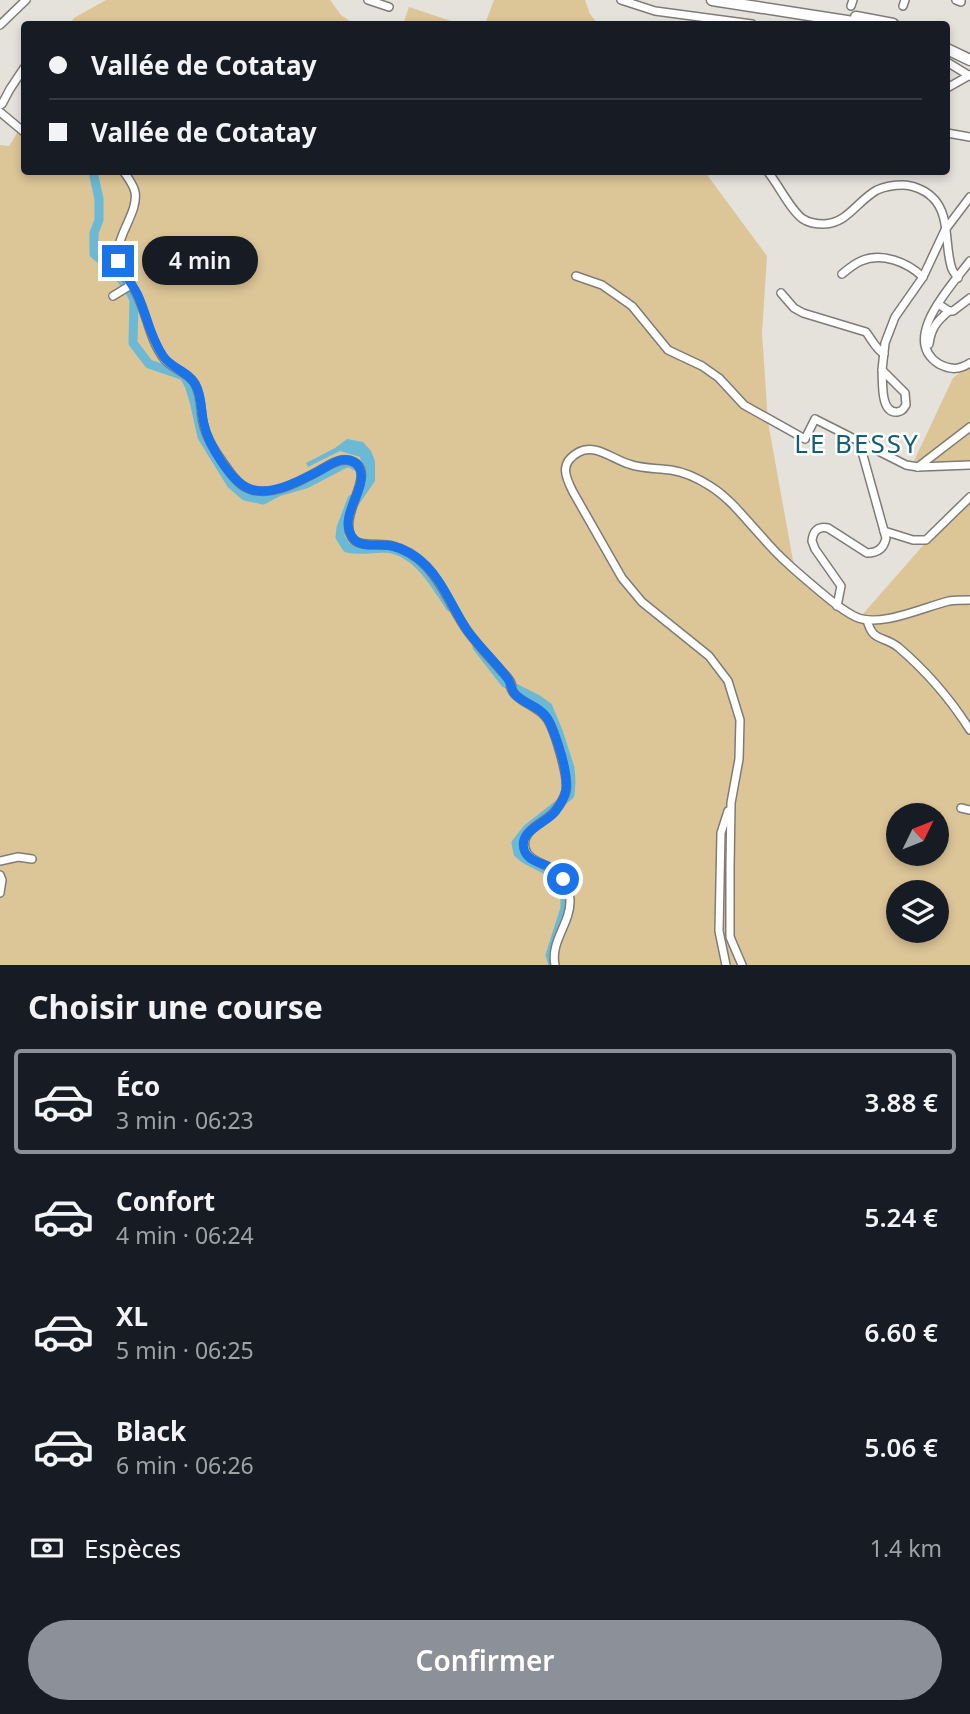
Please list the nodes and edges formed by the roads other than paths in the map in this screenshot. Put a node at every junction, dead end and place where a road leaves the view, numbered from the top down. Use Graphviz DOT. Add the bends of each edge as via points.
graph roads {
  1 [pos="26,0"];
  2 [pos="368,0"];
  3 [pos="621,0"];
  4 [pos="712,0"];
  5 [pos="751,0"];
  6 [pos="956,0"];
  7 [pos="961,0"];
  8 [pos="389,7"];
  9 [pos="686,20"];
  10 [pos="847,21"];
  11 [pos="881,21"];
  12 [pos="0,25"];
  13 [pos="950,43"];
  14 [pos="950,50"];
  15 [pos="970,53"];
  16 [pos="970,60"];
  17 [pos="950,64"];
  18 [pos="21,72"];
  19 [pos="970,75"];
  20 [pos="950,86"];
  21 [pos="1,107"];
  22 [pos="21,129"];
  23 [pos="950,134"];
  24 [pos="970,137"];
  25 [pos="126,175"];
  26 [pos="770,175"];
  27 [pos="970,197"];
  28 [pos="945,230"];
  29 [pos="970,261"];
  30 [pos="842,274"];
  31 [pos="576,276"];
  32 [pos="923,277"];
  33 [pos="958,278"];
  34 [pos="129,286"];
  35 [pos="781,293"];
  36 [pos="113,296"];
  37 [pos="970,298"];
  38 [pos="938,304"];
  39 [pos="951,311"];
  40 [pos="929,344"];
  41 [pos="884,354"];
  42 [pos="970,363"];
  43 [pos="882,370"];
  44 [pos="970,427"];
  45 [pos="859,442"];
  46 [pos="970,465"];
  47 [pos="918,467"];
  48 [pos="970,496"];
  49 [pos="884,531"];
  50 [pos="970,600"];
  51 [pos="838,606"];
  52 [pos="867,620"];
  53 [pos="970,730"];
  54 [pos="731,803"];
  55 [pos="961,808"];
  56 [pos="970,810"];
  57 [pos="32,859"];
  58 [pos="0,861"];
  59 [pos="0,875"];
  60 [pos="0,893"];
  61 [pos="555,965"];
  62 [pos="726,965"];
  63 [pos="742,965"];
  1 -- 12 [label="street"];
  2 -- 8 [label="street"];
  3 -- 9 [label="street"];
  4 -- 10 [label="highway"];
  5 -- 11 [label="highway"];
  6 -- 7 [label="street"];
  13 -- 15 [label="highway"];
  14 -- 16 [label="highway"];
  17 -- 19 [label="street"];
  18 -- 21 [label="street"];
  19 -- 20 [label="street"];
  21 -- 22 [label="street"];
  23 -- 24 [label="street"];
  25 -- 34 [label="street" via="135,199 117,253"];
  26 -- 28 [label="street" via="797,214 813,223 836,222 891,184 909,185 932,197"];
  27 -- 28 [label="street"];
  28 -- 32 [label="street"];
  28 -- 33 [label="street" via="952,270"];
  29 -- 33 [label="street"];
  30 -- 32 [label="street" via="874,257 900,262"];
  31 -- 45 [label="street" via="602,285 632,306 668,350 719,378 744,405 805,439 816,419"];
  32 -- 41 [label="street" via="895,317"];
  33 -- 38 [label="street"];
  34 -- 36 [label="street"];
  34 -- 61 [label="street" via="138,296 160,352 173,367 187,373 197,388 208,439 236,480 253,490 270,490 337,461 355,462 361,478 348,529 355,541 390,545 423,563 469,633 510,681 515,695 548,720 566,777 566,792 551,816 529,832 524,844 532,859 553,868 563,879 570,898 570,915 559,934"];
  35 -- 41 [label="street" via="803,313 866,332"];
  37 -- 39 [label="street"];
  38 -- 39 [label="street"];
  38 -- 42 [label="street" via="924,336 930,356 949,369"];
  39 -- 40 [label="street" via="934,325"];
  41 -- 43 [label="street"];
  43 -- 43 [label="street" via="885,405 896,412 902,410 905,393"];
  44 -- 47 [label="street"];
  45 -- 47 [label="street"];
  45 -- 49 [label="street"];
  46 -- 47 [label="street"];
  48 -- 49 [label="street" via="926,540"];
  49 -- 51 [label="street" via="885,544 873,553 828,528 816,530 815,549 841,586"];
  50 -- 52 [label="street"];
  51 -- 52 [label="street"];
  51 -- 54 [label="street" via="791,567 726,497 710,486 673,470 625,464 594,449 581,451 566,465 567,480 622,578 642,602 709,656 728,681 740,720"];
  52 -- 53 [label="street" via="870,631 914,663"];
  54 -- 62 [label="street" via="721,833 719,931"];
  54 -- 63 [label="street" via="730,937"];
  55 -- 56 [label="street"];
  57 -- 58 [label="street"];
  59 -- 60 [label="street"];
}
